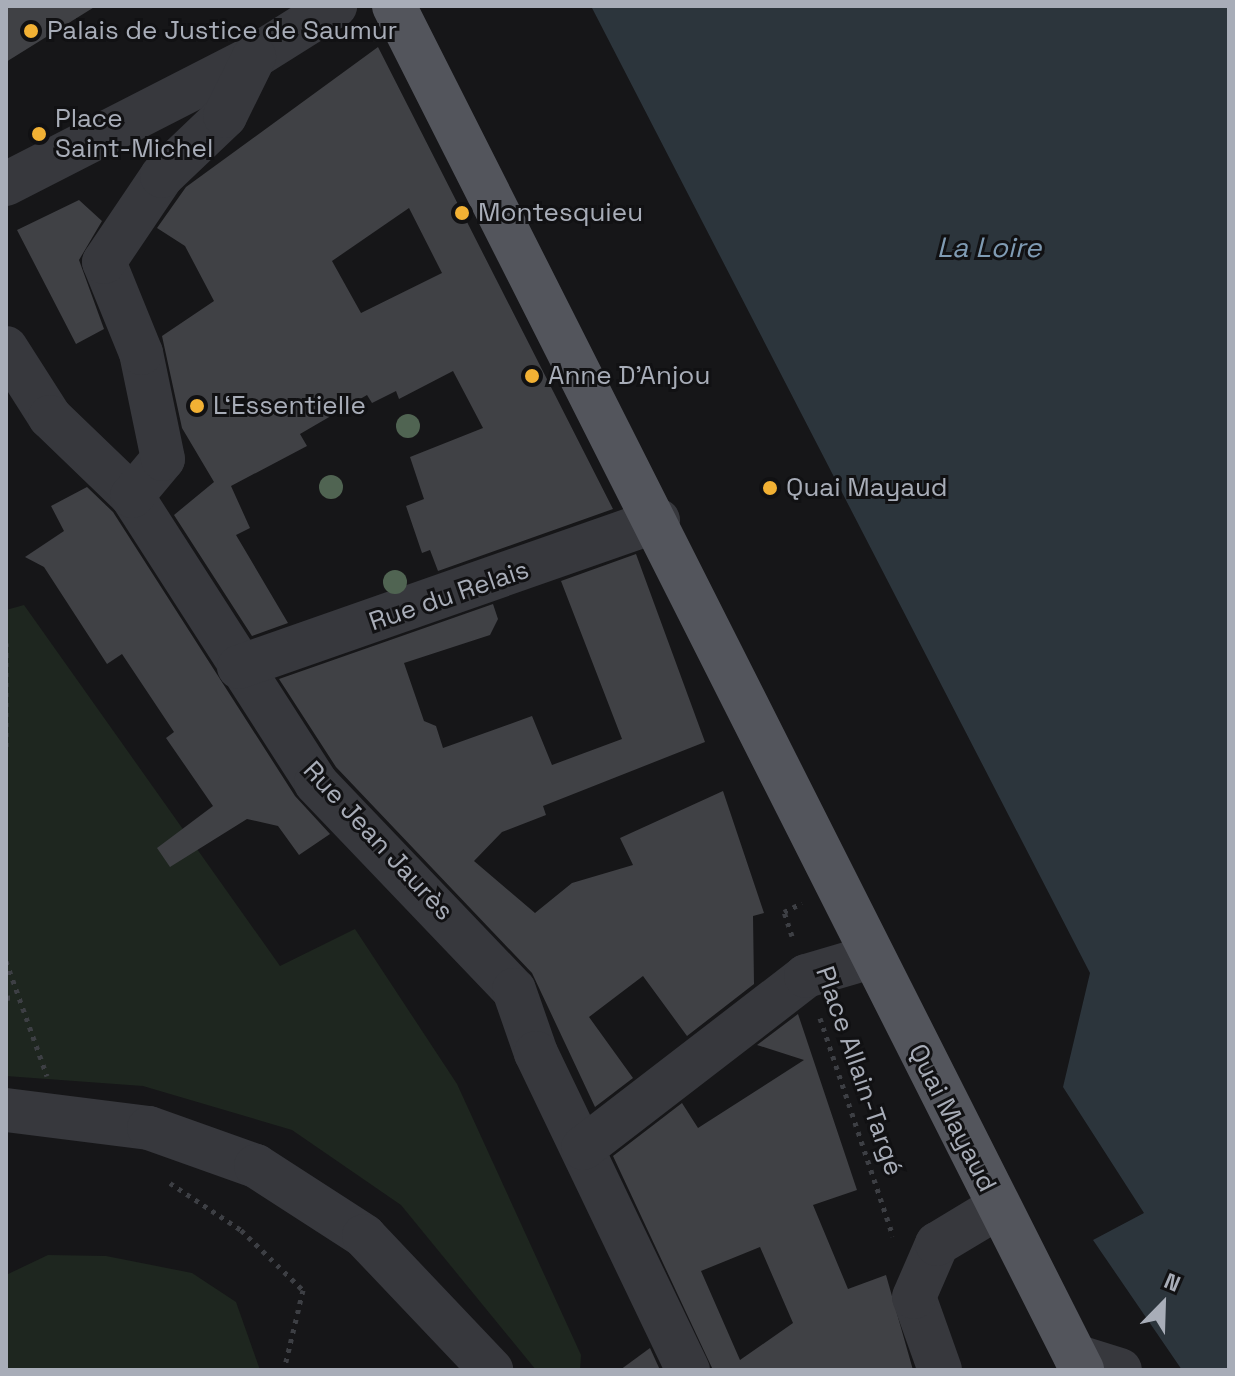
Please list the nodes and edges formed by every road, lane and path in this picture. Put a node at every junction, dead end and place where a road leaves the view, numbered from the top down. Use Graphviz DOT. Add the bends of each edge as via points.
graph roads {
  1 [pos="335,6"];
  2 [pos="394,6"];
  3 [pos="254,57"];
  4 [pos="6,184"];
  5 [pos="6,348"];
  6 [pos="132,496"];
  7 [pos="658,520"];
  8 [pos="6,643"];
  9 [pos="239,667"];
  10 [pos="6,751"];
  11 [pos="836,886"];
  12 [pos="871,957"];
  13 [pos="6,961"];
  14 [pos="806,976"];
  15 [pos="14,997"];
  16 [pos="6,998"];
  17 [pos="27,1110"];
  18 [pos="583,1148"];
  19 [pos="163,1180"];
  20 [pos="997,1208"];
  21 [pos="914,1297"];
  22 [pos="1078,1363"];
  23 [pos="284,1370"];
  24 [pos="491,1370"];
  25 [pos="688,1370"];
  26 [pos="940,1370"];
  27 [pos="1120,1370"];
  1 -- 3 [label="street"];
  2 -- 7 [label="main road, Quai Mayaud"];
  3 -- 4 [label="street"];
  3 -- 6 [label="street" via="225,116 162,176 104,262 141,353 163,459"];
  5 -- 6 [label="street, Rue Jean Jaurès" via="50,417"];
  6 -- 9 [label="street, Rue Jean Jaurès"];
  7 -- 9 [label="street, Rue du Relais"];
  7 -- 11 [label="main road, Quai Mayaud"];
  8 -- 10 [label="path"];
  9 -- 18 [label="street, Rue Jean Jaurès" via="316,783 514,990"];
  11 -- 12 [label="main road, Quai Mayaud"];
  11 -- 14 [label="path, Place Allain-Targé" via="784,912"];
  12 -- 14 [label="street"];
  12 -- 20 [label="main road, Quai Mayaud"];
  13 -- 15 [label="path"];
  14 -- 18 [label="street"];
  14 -- 21 [label="path, Place Allain-Targé"];
  15 -- 16 [label="path"];
  15 -- 17 [label="path" via="47,1069"];
  17 -- 24 [label="street" via="149,1128 256,1166 314,1199 412,1280"];
  18 -- 25 [label="street, Rue Jean Jaurès" via="655,1310"];
  19 -- 23 [label="path" via="241,1230 303,1290"];
  20 -- 21 [label="street" via="937,1244"];
  20 -- 22 [label="main road, Quai Mayaud"];
  21 -- 26 [label="street"];
  22 -- 27 [label="street"];
}
